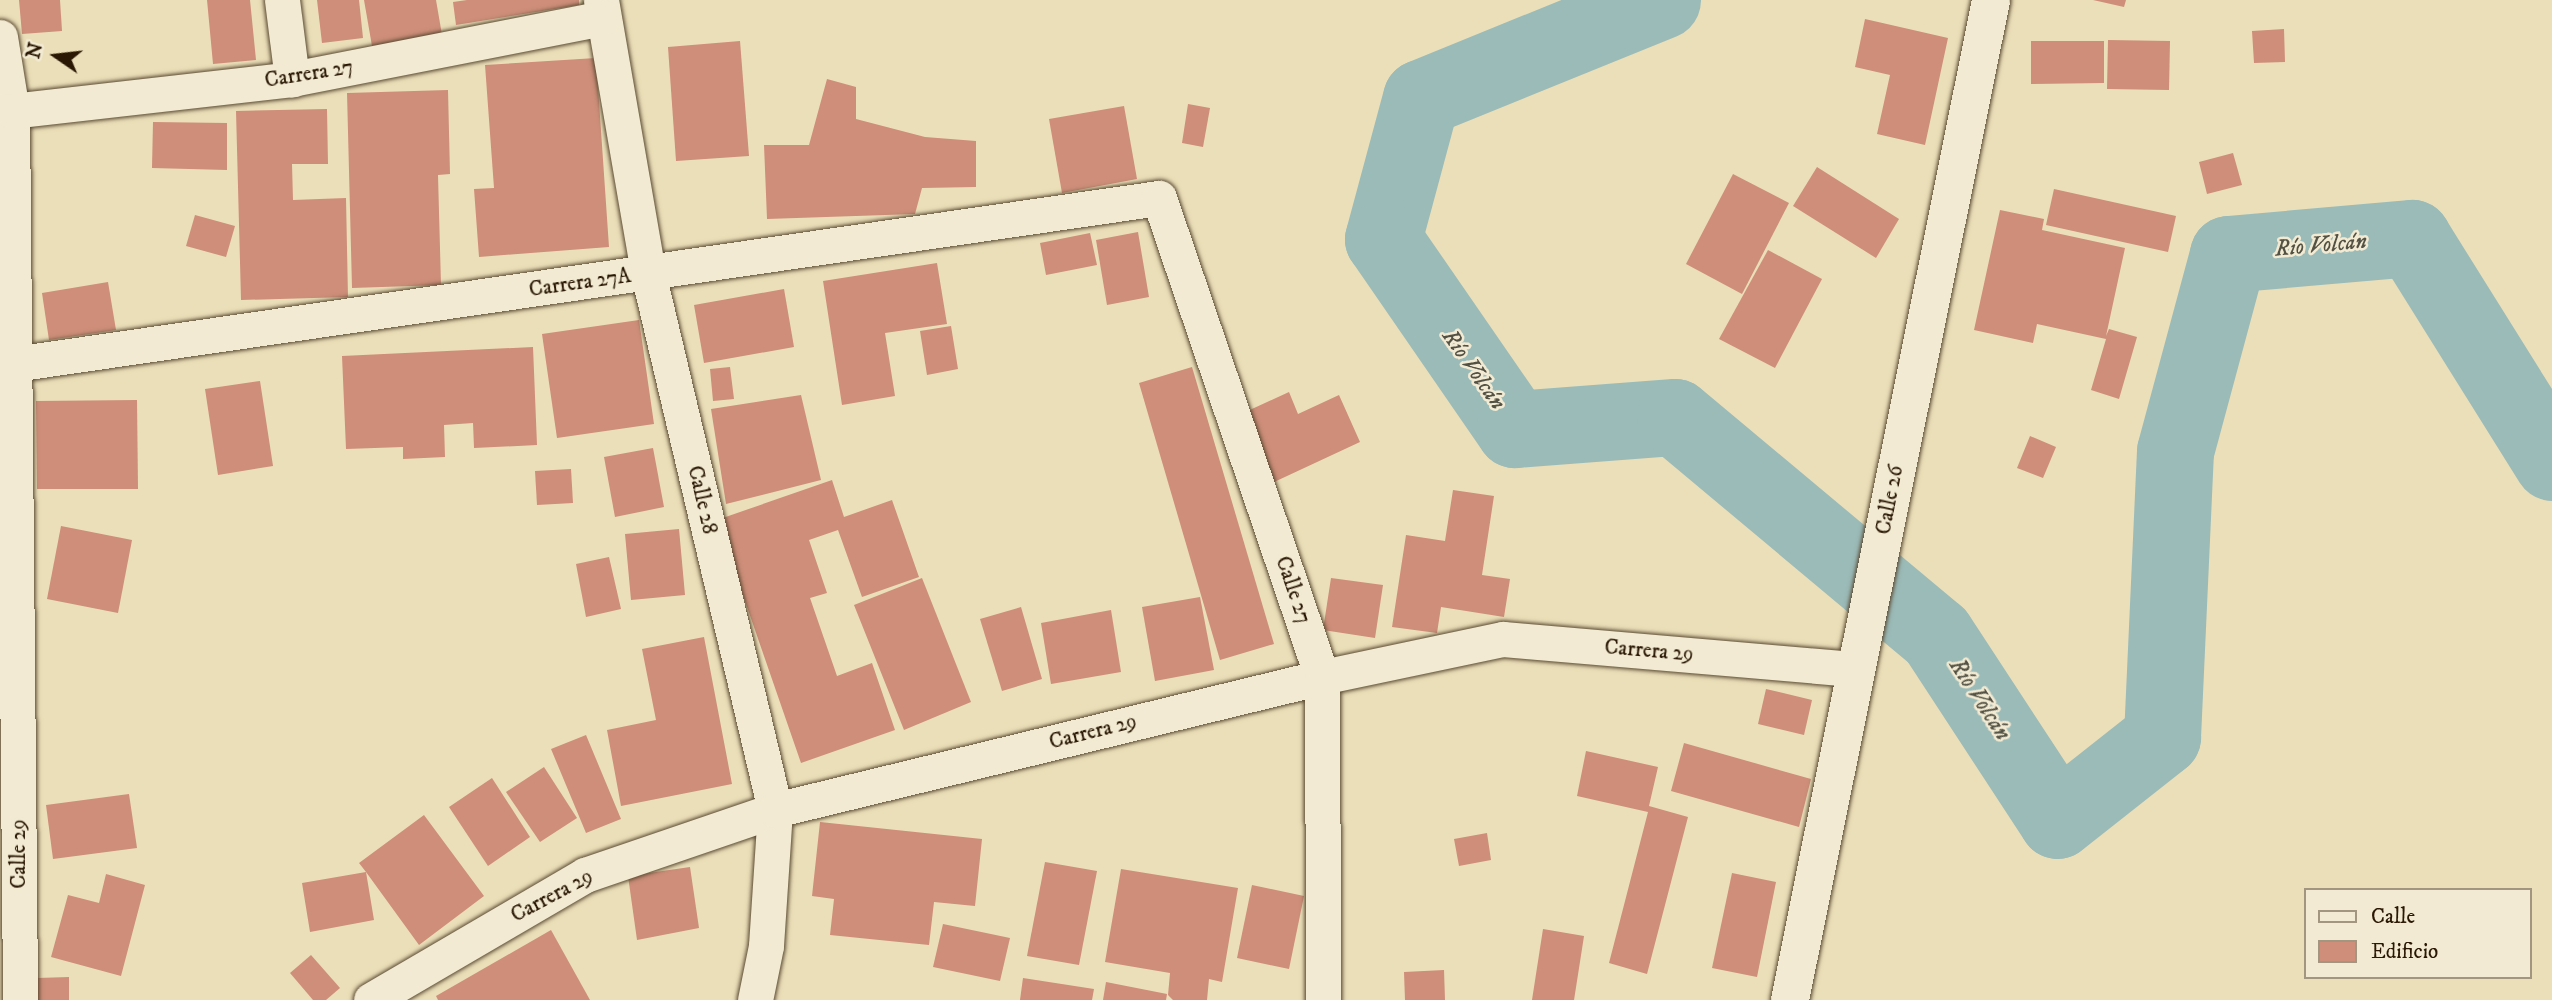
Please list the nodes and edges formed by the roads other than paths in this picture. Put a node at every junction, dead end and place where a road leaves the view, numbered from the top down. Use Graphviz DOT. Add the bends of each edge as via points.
graph roads {
  1 [pos="282,0"];
  2 [pos="1991,0"];
  3 [pos="602,9"];
  4 [pos="0,37"];
  5 [pos="292,79"];
  6 [pos="12,111"];
  7 [pos="1159,198"];
  8 [pos="648,274"];
  9 [pos="8,364"];
  10 [pos="1859,657"];
  11 [pos="1322,677"];
  12 [pos="775,810"];
  13 [pos="20,1000"];
  14 [pos="371,1000"];
  15 [pos="755,1000"];
  16 [pos="1323,1000"];
  17 [pos="1790,1000"];
  1 -- 5 [label="street"];
  2 -- 10 [label="main road, Calle 26"];
  3 -- 5 [label="street, Carrera 27"];
  3 -- 8 [label="street, Calle 28"];
  4 -- 6 [label="street, Calle 29"];
  5 -- 6 [label="street, Carrera 27"];
  6 -- 9 [label="street, Calle 29"];
  7 -- 8 [label="street, Carrera 27A"];
  7 -- 11 [label="street, Calle 27"];
  8 -- 9 [label="street, Carrera 27A"];
  8 -- 12 [label="street, Calle 28"];
  9 -- 13 [label="street, Calle 29"];
  10 -- 11 [label="street, Carrera 29" via="1503,639"];
  10 -- 17 [label="main road, Calle 26"];
  11 -- 12 [label="street, Carrera 29"];
  11 -- 16 [label="street, Calle 27"];
  12 -- 14 [label="street, Carrera 29" via="585,875"];
  12 -- 15 [label="street, Calle 28" via="766,946"];
}
